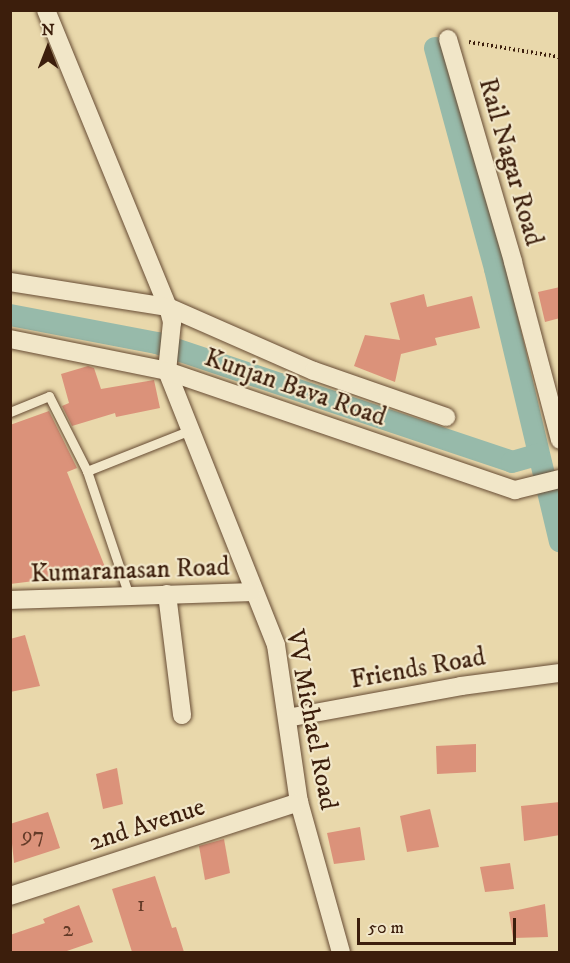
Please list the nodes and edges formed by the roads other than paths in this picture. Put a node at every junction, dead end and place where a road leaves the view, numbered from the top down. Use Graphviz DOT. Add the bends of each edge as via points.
graph roads {
  1 [pos="46,10"];
  2 [pos="448,39"];
  3 [pos="10,282"];
  4 [pos="170,314"];
  5 [pos="10,339"];
  6 [pos="167,369"];
  7 [pos="10,412"];
  8 [pos="446,417"];
  9 [pos="188,430"];
  10 [pos="560,440"];
  11 [pos="87,471"];
  12 [pos="560,479"];
  13 [pos="252,592"];
  14 [pos="166,594"];
  15 [pos="129,596"];
  16 [pos="10,600"];
  17 [pos="560,673"];
  18 [pos="182,715"];
  19 [pos="287,718"];
  20 [pos="299,802"];
  21 [pos="12,892"];
  22 [pos="341,952"];
  1 -- 4 [label="street"];
  2 -- 10 [label="street, Rail Nagar Road"];
  3 -- 4 [label="street"];
  4 -- 6 [label="street"];
  4 -- 8 [label="street" via="314,371"];
  5 -- 6 [label="street, Kunjan Bava Road"];
  6 -- 9 [label="street, VV Michael Road"];
  6 -- 12 [label="street, Kunjan Bava Road" via="515,490"];
  7 -- 11 [label="lane" via="49,396"];
  9 -- 11 [label="lane"];
  9 -- 13 [label="street, VV Michael Road"];
  11 -- 15 [label="lane"];
  13 -- 14 [label="street, Kumaranasan Road"];
  13 -- 19 [label="street, VV Michael Road" via="276,645"];
  14 -- 15 [label="street, Kumaranasan Road"];
  14 -- 18 [label="street"];
  15 -- 16 [label="street, Kumaranasan Road"];
  17 -- 19 [label="street, Friends Road" via="461,686"];
  19 -- 20 [label="street, VV Michael Road"];
  20 -- 21 [label="street, 2nd Avenue"];
  20 -- 22 [label="street, VV Michael Road"];
}
